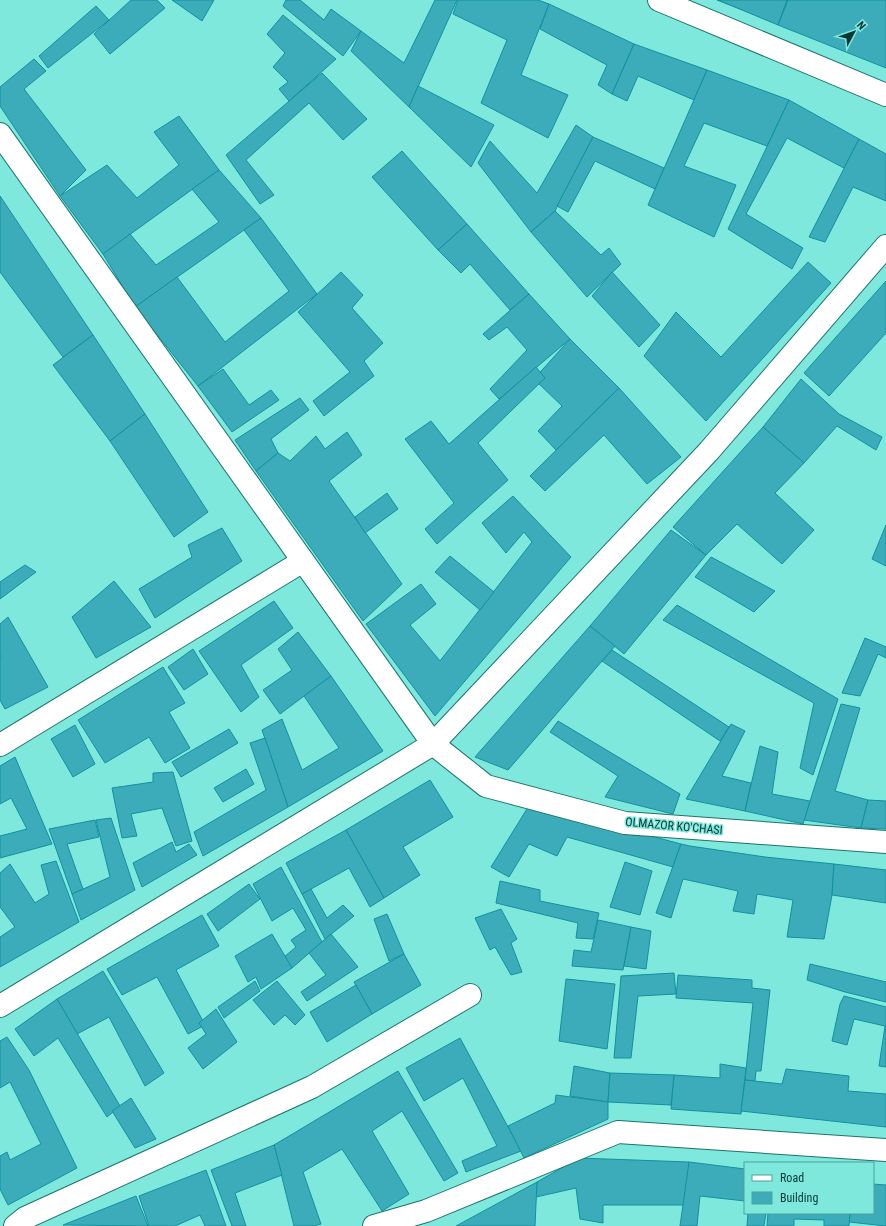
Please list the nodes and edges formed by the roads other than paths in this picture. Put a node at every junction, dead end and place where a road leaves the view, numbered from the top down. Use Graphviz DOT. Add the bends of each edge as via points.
graph roads {
  1 [pos="659,0"];
  2 [pos="886,95"];
  3 [pos="0,134"];
  4 [pos="886,246"];
  5 [pos="303,561"];
  6 [pos="433,744"];
  7 [pos="0,745"];
  8 [pos="886,842"];
  9 [pos="470,995"];
  10 [pos="0,1006"];
  11 [pos="886,1150"];
  12 [pos="15,1226"];
  13 [pos="374,1226"];
  1 -- 2 [label="street"];
  3 -- 5 [label="street, OLMAZOR KO'CHASI"];
  4 -- 6 [label="street" via="709,451"];
  5 -- 6 [label="street, OLMAZOR KO'CHASI"];
  5 -- 7 [label="street"];
  6 -- 8 [label="street, OLMAZOR KO'CHASI" via="486,786 625,823"];
  6 -- 10 [label="street"];
  9 -- 12 [label="street" via="312,1087 25,1218"];
  11 -- 13 [label="street" via="618,1132 426,1211"];
}
